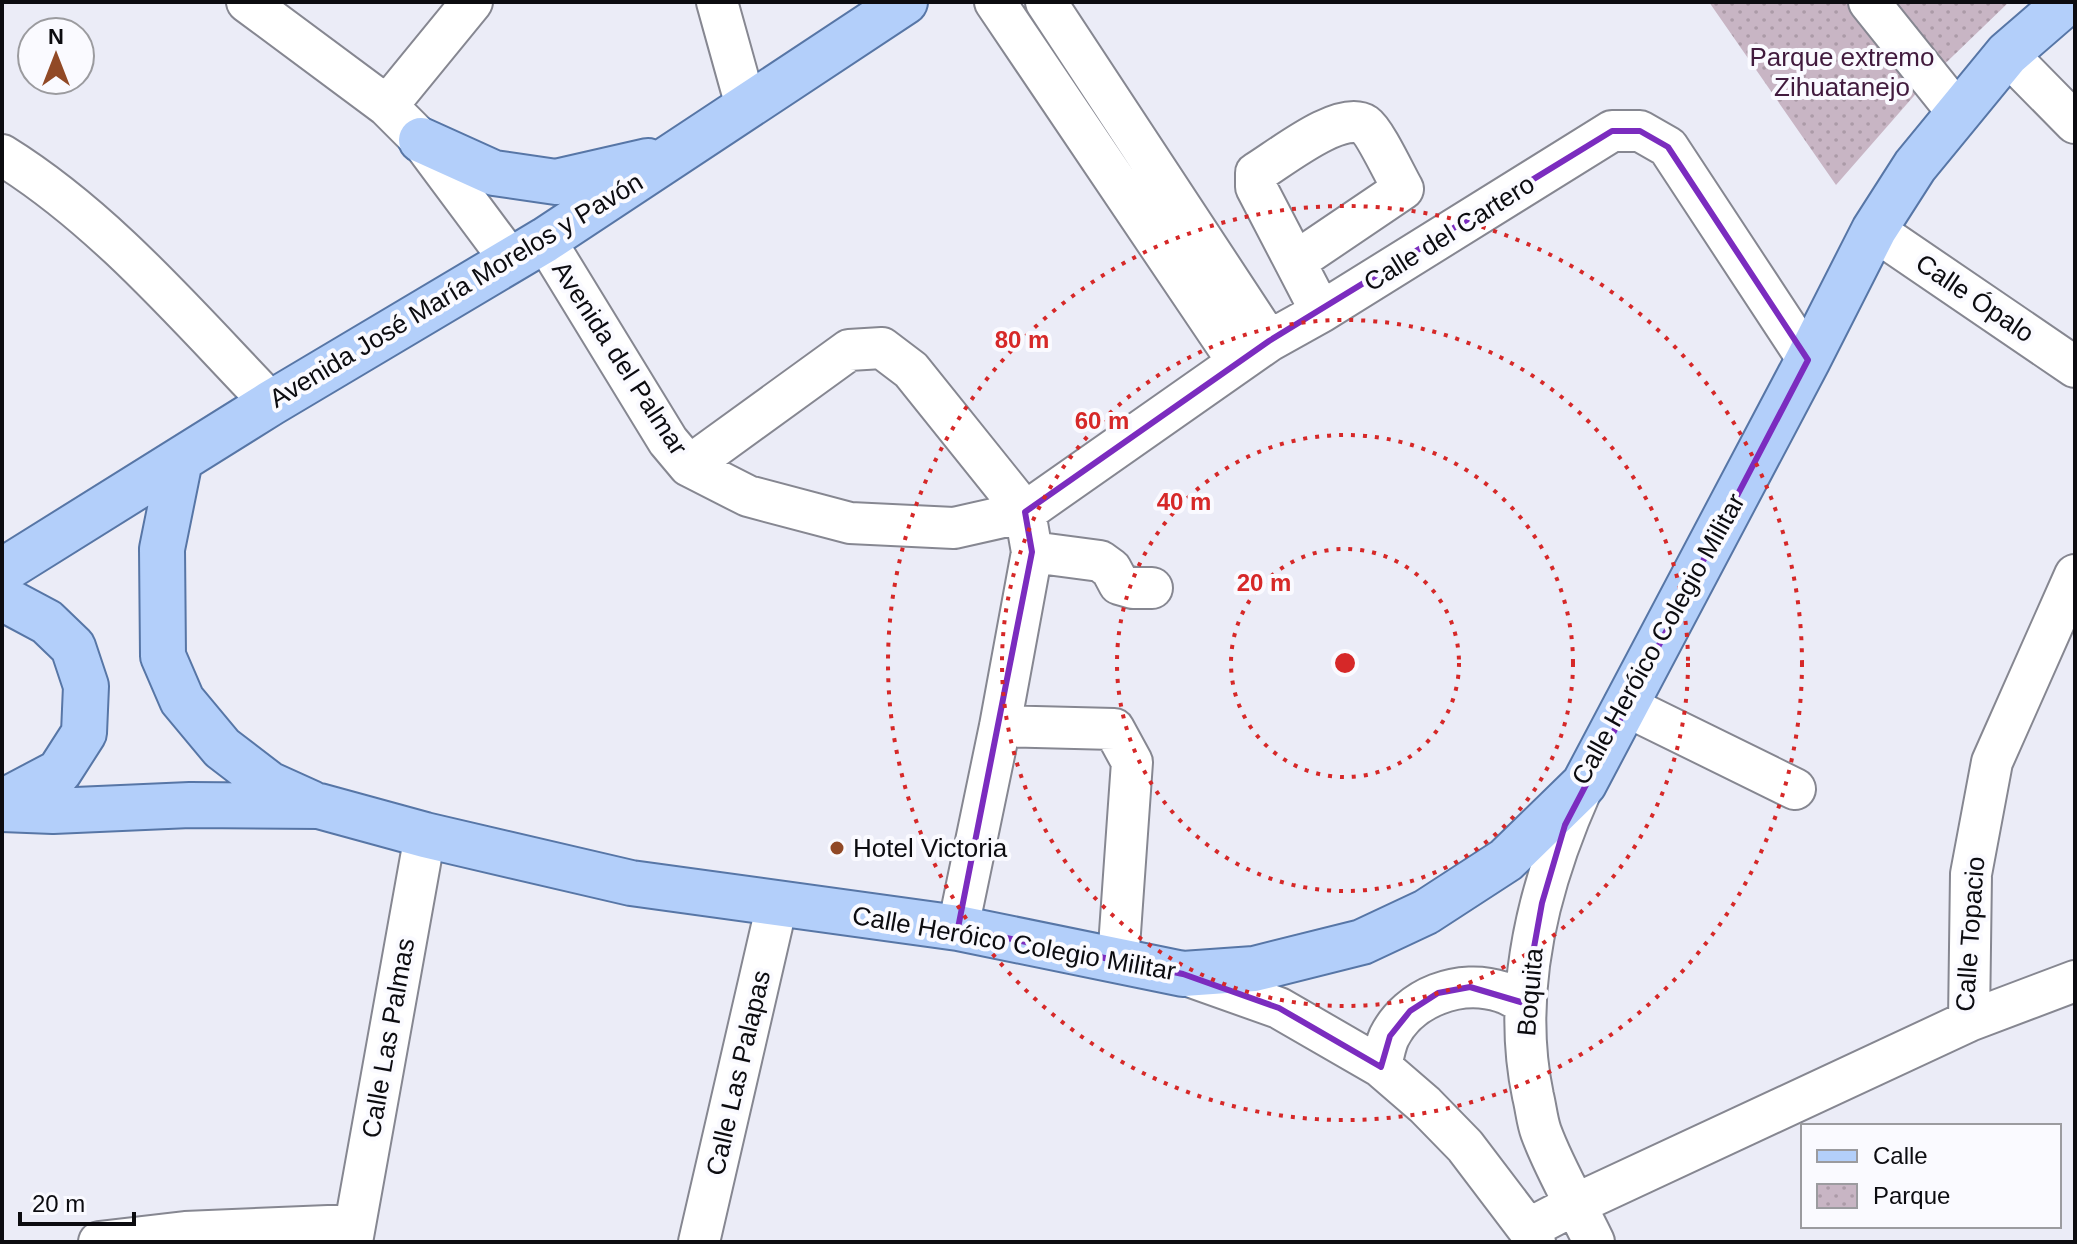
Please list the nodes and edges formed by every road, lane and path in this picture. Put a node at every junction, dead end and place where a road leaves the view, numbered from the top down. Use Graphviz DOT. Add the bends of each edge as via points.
graph roads {
  1 [pos="247,2"];
  2 [pos="472,2"];
  3 [pos="717,2"];
  4 [pos="905,2"];
  5 [pos="995,2"];
  6 [pos="1046,2"];
  7 [pos="1869,2"];
  8 [pos="2067,2"];
  9 [pos="2007,54"];
  10 [pos="387,106"];
  11 [pos="746,106"];
  12 [pos="1958,113"];
  13 [pos="2075,123"];
  14 [pos="421,140"];
  15 [pos="677,154"];
  16 [pos="2,155"];
  17 [pos="1403,189"];
  18 [pos="1874,230"];
  19 [pos="1436,240"];
  20 [pos="528,250"];
  21 [pos="1295,262"];
  22 [pos="1321,312"];
  23 [pos="1253,352"];
  24 [pos="1808,360"];
  25 [pos="2075,367"];
  26 [pos="271,403"];
  27 [pos="180,460"];
  28 [pos="689,466"];
  29 [pos="1025,512"];
  30 [pos="1032,552"];
  31 [pos="3,574"];
  32 [pos="2075,575"];
  33 [pos="1152,588"];
  34 [pos="1624,705"];
  35 [pos="1000,726"];
  36 [pos="1584,784"];
  37 [pos="1795,789"];
  38 [pos="2,802"];
  39 [pos="319,806"];
  40 [pos="2,809"];
  41 [pos="425,835"];
  42 [pos="777,904"];
  43 [pos="958,928"];
  44 [pos="1118,961"];
  45 [pos="1183,974"];
  46 [pos="2075,981"];
  47 [pos="1524,1003"];
  48 [pos="1969,1021"];
  49 [pos="1381,1067"];
  50 [pos="1576,1204"];
  51 [pos="353,1234"];
  52 [pos="1532,1236"];
  53 [pos="99,1242"];
  54 [pos="699,1242"];
  55 [pos="1594,1242"];
  1 -- 10 [label="street, Avenida del Palmar"];
  2 -- 10 [label="street"];
  3 -- 11 [label="street"];
  4 -- 11 [label="main road, Avenida José María Morelos y Pavón"];
  5 -- 23 [label="street"];
  6 -- 23 [label="street"];
  7 -- 12 [label="street"];
  8 -- 9 [label="main road, Calle Heróico Colegio Militar"];
  9 -- 12 [label="main road, Calle Heróico Colegio Militar"];
  9 -- 13 [label="street"];
  10 -- 14 [label="street, Avenida del Palmar"];
  11 -- 15 [label="main road, Avenida José María Morelos y Pavón"];
  12 -- 18 [label="main road, Calle Heróico Colegio Militar" via="1915,166"];
  14 -- 15 [label="main road" via="494,173 556,182"];
  14 -- 20 [label="street, Avenida del Palmar"];
  15 -- 20 [label="main road, Avenida José María Morelos y Pavón"];
  16 -- 26 [label="street" via="125,252"];
  17 -- 19 [label="street"];
  17 -- 21 [label="street"];
  17 -- 21 [label="street" via="1367,126 1355,120 1336,123 1256,173 1256,187"];
  18 -- 24 [label="main road, Calle Heróico Colegio Militar"];
  18 -- 25 [label="street, Calle Ópalo"];
  19 -- 22 [label="street, Calle del Cartero"];
  19 -- 24 [label="street, Calle del Cartero" via="1612,131 1640,131 1668,147"];
  20 -- 26 [label="main road, Avenida José María Morelos y Pavón"];
  20 -- 28 [label="street, Avenida del Palmar"];
  21 -- 22 [label="street"];
  22 -- 23 [label="street, Calle del Cartero"];
  23 -- 29 [label="street, Calle del Cartero"];
  24 -- 34 [label="main road, Calle Heróico Colegio Militar"];
  26 -- 27 [label="main road, Avenida José María Morelos y Pavón"];
  27 -- 31 [label="main road, Avenida José María Morelos y Pavón"];
  27 -- 39 [label="main road" via="162,549 163,656 182,700 222,748 269,784"];
  28 -- 29 [label="street, Avenida del Palmar" via="748,496 850,523 954,528"];
  28 -- 29 [label="street" via="849,350 882,348 911,370"];
  29 -- 30 [label="street"];
  30 -- 33 [label="street" via="1100,561 1119,584"];
  30 -- 35 [label="street"];
  31 -- 38 [label="main road" via="73,647 86,686 84,733 59,772"];
  32 -- 48 [label="street, Calle Topacio" via="1992,762 1971,874"];
  34 -- 36 [label="main road, Calle Heróico Colegio Militar"];
  34 -- 37 [label="street"];
  35 -- 43 [label="street"];
  35 -- 44 [label="street" via="1114,729 1132,762"];
  36 -- 45 [label="main road, Calle Heróico Colegio Militar" via="1506,860 1426,912 1362,942 1285,962"];
  36 -- 47 [label="street, Boquita" via="1553,861"];
  39 -- 40 [label="main road, Calle Heróico Colegio Militar"];
  39 -- 41 [label="main road, Calle Heróico Colegio Militar"];
  41 -- 42 [label="main road, Calle Heróico Colegio Militar" via="631,883"];
  41 -- 51 [label="street, Calle Las Palmas"];
  42 -- 43 [label="main road, Calle Heróico Colegio Militar"];
  42 -- 54 [label="street, Calle Las Palapas"];
  43 -- 44 [label="main road, Calle Heróico Colegio Militar"];
  44 -- 45 [label="main road, Calle Heróico Colegio Militar"];
  45 -- 49 [label="street" via="1279,1008"];
  46 -- 48 [label="street"];
  47 -- 49 [label="street" via="1502,992 1470,987 1438,993 1410,1011 1390,1036"];
  47 -- 50 [label="street, Boquita" via="1525,1048 1541,1131"];
  48 -- 50 [label="street, Calle Topacio"];
  49 -- 52 [label="street" via="1465,1146"];
  50 -- 52 [label="street, Calle Topacio"];
  50 -- 55 [label="street, Boquita"];
  51 -- 53 [label="street" via="185,1232"];
}
